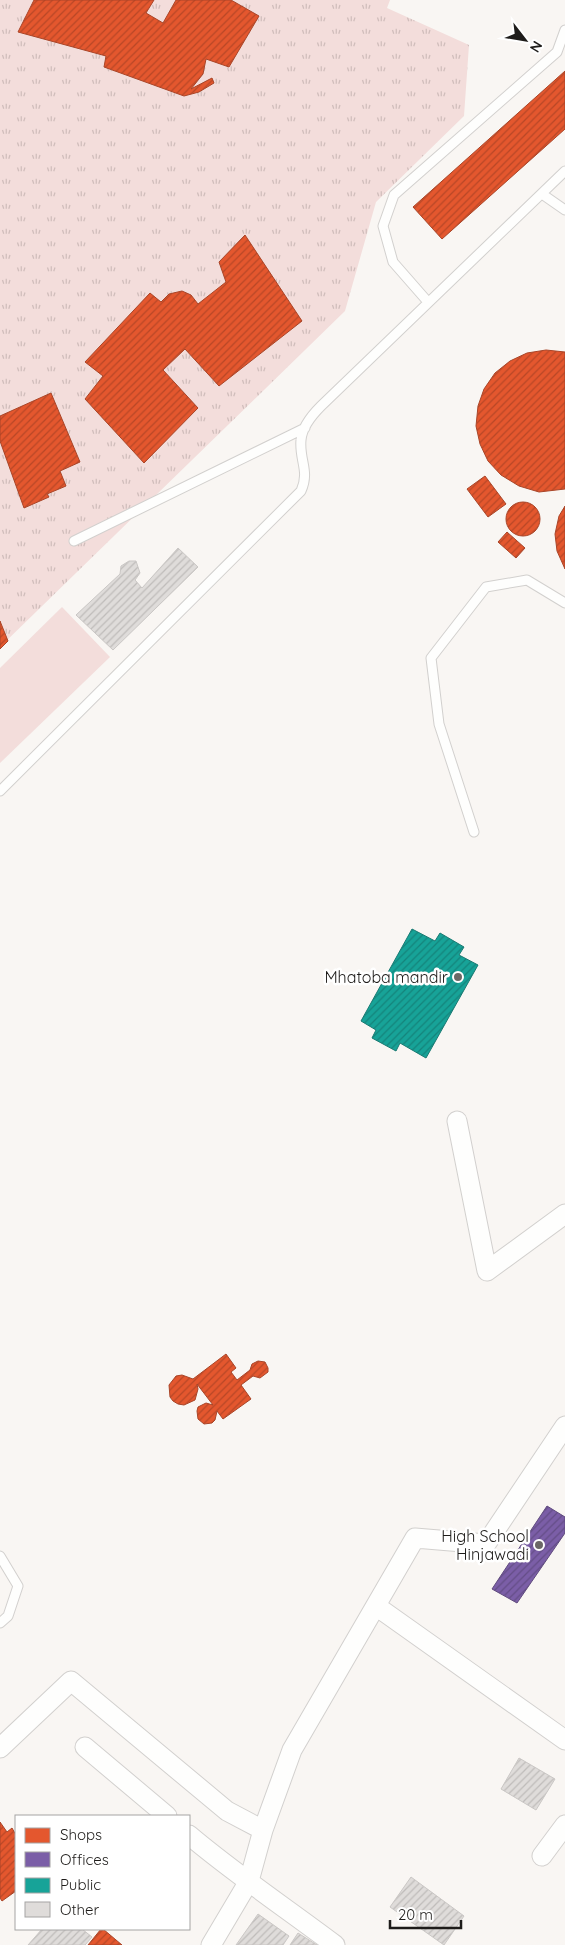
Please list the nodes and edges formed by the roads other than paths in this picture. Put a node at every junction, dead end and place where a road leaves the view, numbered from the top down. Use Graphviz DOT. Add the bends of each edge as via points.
graph roads {
  1 [pos="565,30"];
  2 [pos="565,171"];
  3 [pos="542,194"];
  4 [pos="565,210"];
  5 [pos="428,302"];
  6 [pos="305,428"];
  7 [pos="74,541"];
  8 [pos="565,603"];
  9 [pos="0,791"];
  10 [pos="474,832"];
  11 [pos="457,1121"];
  12 [pos="565,1214"];
  13 [pos="565,1426"];
  14 [pos="0,1556"];
  15 [pos="376,1606"];
  16 [pos="0,1623"];
  17 [pos="565,1740"];
  18 [pos="85,1747"];
  19 [pos="0,1748"];
  20 [pos="166,1815"];
  21 [pos="565,1825"];
  22 [pos="263,1830"];
  23 [pos="190,1836"];
  24 [pos="542,1856"];
  25 [pos="249,1881"];
  26 [pos="211,1945"];
  27 [pos="335,1945"];
  1 -- 5 [label="lane" via="557,52 394,195 383,226 393,262"];
  2 -- 3 [label="lane"];
  3 -- 4 [label="lane"];
  3 -- 5 [label="lane"];
  5 -- 6 [label="lane" via="320,406"];
  6 -- 7 [label="lane"];
  6 -- 9 [label="lane" via="301,440 306,472 301,491"];
  8 -- 10 [label="lane" via="527,580 486,587 431,658 439,724"];
  11 -- 12 [label="street" via="487,1271"];
  13 -- 15 [label="street" via="486,1544 415,1538"];
  14 -- 16 [label="lane" via="18,1586 8,1616"];
  15 -- 17 [label="street"];
  15 -- 22 [label="street" via="292,1750"];
  18 -- 20 [label="street"];
  19 -- 22 [label="street" via="71,1681 226,1811"];
  21 -- 24 [label="street"];
  22 -- 25 [label="street"];
  23 -- 25 [label="street" via="229,1869"];
  25 -- 26 [label="street"];
  25 -- 27 [label="street"];
}
